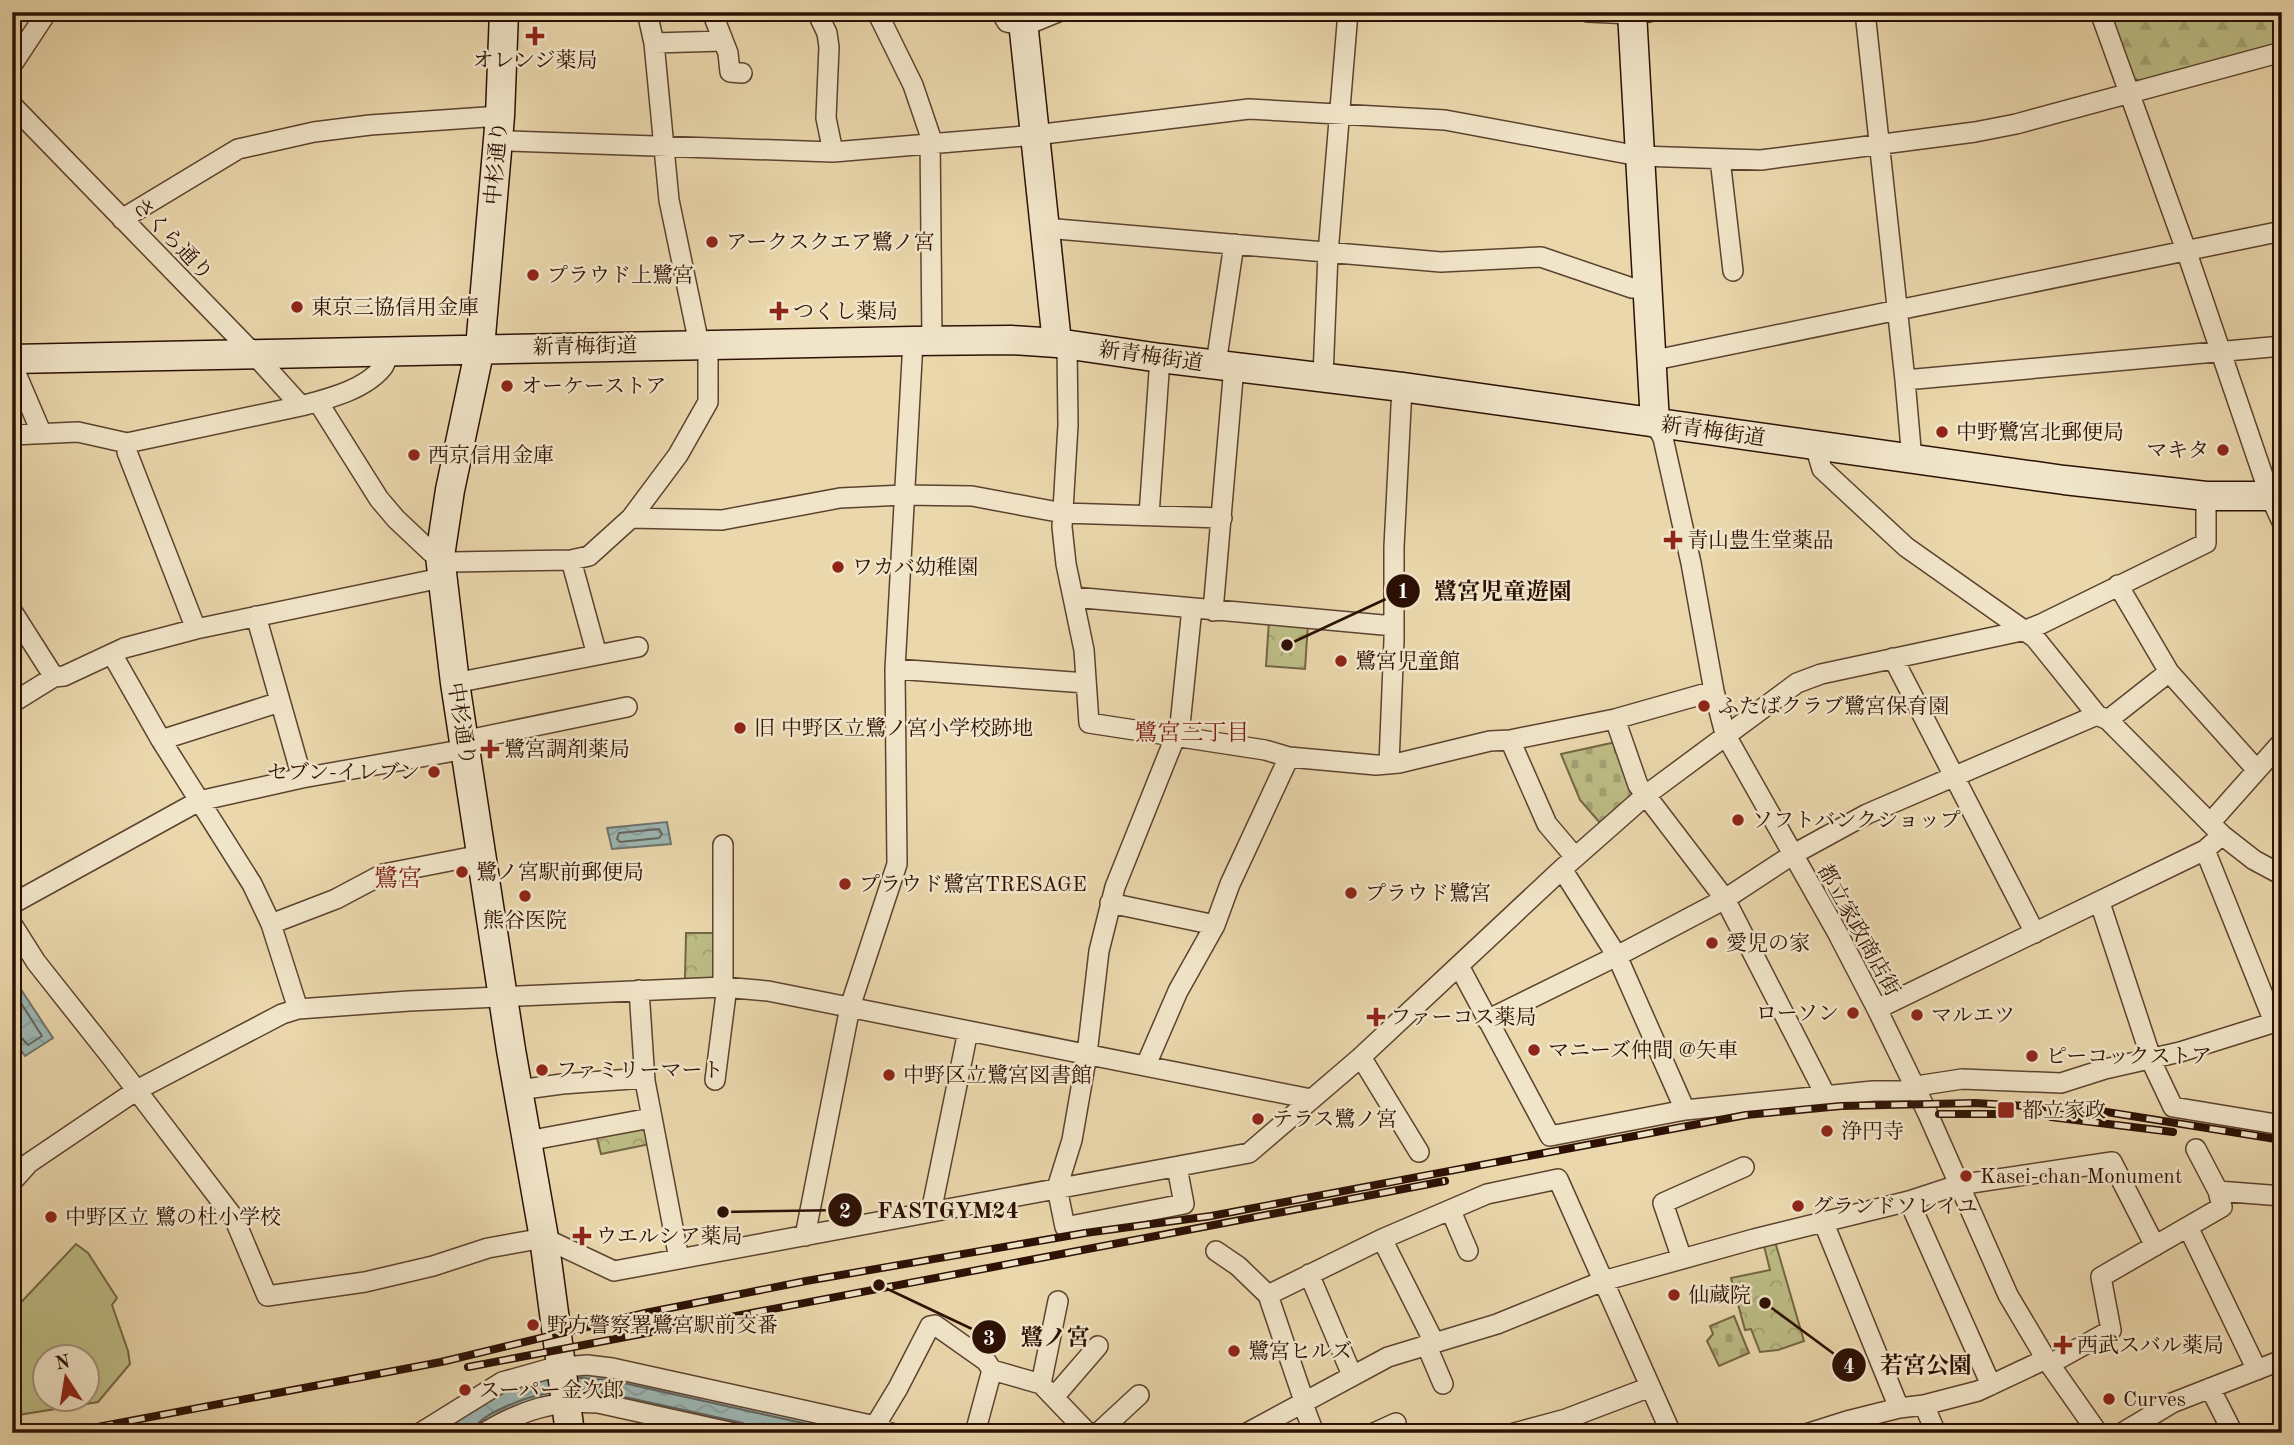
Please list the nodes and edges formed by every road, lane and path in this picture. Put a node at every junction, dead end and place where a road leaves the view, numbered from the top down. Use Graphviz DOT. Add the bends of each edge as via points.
graph roads {
  1 [pos="47,12"];
  2 [pos="504,12"];
  3 [pos="647,12"];
  4 [pos="712,12"];
  5 [pos="817,12"];
  6 [pos="877,12"];
  7 [pos="1058,12"];
  8 [pos="1348,12"];
  9 [pos="1588,12"];
  10 [pos="1865,12"];
  11 [pos="2100,12"];
  12 [pos="1637,13"];
  13 [pos="1016,17"];
  14 [pos="723,41"];
  15 [pos="653,43"];
  16 [pos="2282,52"];
  17 [pos="12,65"];
  18 [pos="742,73"];
  19 [pos="2129,94"];
  20 [pos="12,105"];
  21 [pos="1341,114"];
  22 [pos="504,128"];
  23 [pos="1035,135"];
  24 [pos="1880,143"];
  25 [pos="931,144"];
  26 [pos="664,146"];
  27 [pos="833,152"];
  28 [pos="1639,156"];
  29 [pos="1720,159"];
  30 [pos="122,219"];
  31 [pos="1045,228"];
  32 [pos="2282,231"];
  33 [pos="1234,244"];
  34 [pos="2186,250"];
  35 [pos="1328,253"];
  36 [pos="1733,271"];
  37 [pos="1647,289"];
  38 [pos="1896,310"];
  39 [pos="923,340"];
  40 [pos="1062,343"];
  41 [pos="703,344"];
  42 [pos="2282,346"];
  43 [pos="480,348"];
  44 [pos="389,351"];
  45 [pos="2222,352"];
  46 [pos="253,353"];
  47 [pos="1160,358"];
  48 [pos="12,361"];
  49 [pos="1650,361"];
  50 [pos="1225,365"];
  51 [pos="1323,377"];
  52 [pos="1905,380"];
  53 [pos="1402,387"];
  54 [pos="310,404"];
  55 [pos="1655,423"];
  56 [pos="41,432"];
  57 [pos="12,435"];
  58 [pos="127,443"];
  59 [pos="1815,446"];
  60 [pos="1912,460"];
  61 [pos="904,495"];
  62 [pos="2206,496"];
  63 [pos="2276,496"];
  64 [pos="1063,513"];
  65 [pos="1149,515"];
  66 [pos="631,518"];
  67 [pos="1222,518"];
  68 [pos="2282,522"];
  69 [pos="571,560"];
  70 [pos="441,567"];
  71 [pos="2118,585"];
  72 [pos="1073,597"];
  73 [pos="1192,608"];
  74 [pos="12,611"];
  75 [pos="1213,611"];
  76 [pos="256,616"];
  77 [pos="1394,626"];
  78 [pos="196,629"];
  79 [pos="2026,629"];
  80 [pos="638,647"];
  81 [pos="112,654"];
  82 [pos="597,655"];
  83 [pos="1893,658"];
  84 [pos="895,669"];
  85 [pos="2169,672"];
  86 [pos="54,677"];
  87 [pos="455,683"];
  88 [pos="1086,683"];
  89 [pos="1714,691"];
  90 [pos="280,702"];
  91 [pos="12,703"];
  92 [pos="627,707"];
  93 [pos="2102,718"];
  94 [pos="1615,719"];
  95 [pos="1725,734"];
  96 [pos="1175,735"];
  97 [pos="161,740"];
  98 [pos="1510,740"];
  99 [pos="2282,742"];
  100 [pos="466,749"];
  101 [pos="1289,757"];
  102 [pos="1389,764"];
  103 [pos="2256,769"];
  104 [pos="1954,777"];
  105 [pos="302,778"];
  106 [pos="1646,795"];
  107 [pos="199,801"];
  108 [pos="2216,829"];
  109 [pos="723,845"];
  110 [pos="2205,850"];
  111 [pos="481,855"];
  112 [pos="1792,855"];
  113 [pos="1568,863"];
  114 [pos="2282,876"];
  115 [pos="1725,899"];
  116 [pos="1110,903"];
  117 [pos="2100,903"];
  118 [pos="12,904"];
  119 [pos="12,924"];
  120 [pos="271,924"];
  121 [pos="1215,925"];
  122 [pos="2035,933"];
  123 [pos="20,953"];
  124 [pos="1617,956"];
  125 [pos="1458,966"];
  126 [pos="723,987"];
  127 [pos="639,990"];
  128 [pos="503,998"];
  129 [pos="850,1007"];
  130 [pos="298,1009"];
  131 [pos="1877,1009"];
  132 [pos="1487,1020"];
  133 [pos="2278,1021"];
  134 [pos="968,1031"];
  135 [pos="1087,1054"];
  136 [pos="1361,1057"];
  137 [pos="2152,1059"];
  138 [pos="1146,1065"];
  139 [pos="645,1077"];
  140 [pos="715,1080"];
  141 [pos="1914,1088"];
  142 [pos="137,1090"];
  143 [pos="518,1090"];
  144 [pos="1826,1096"];
  145 [pos="1311,1099"];
  146 [pos="1685,1110"];
  147 [pos="651,1118"];
  148 [pos="2282,1125"];
  149 [pos="527,1141"];
  150 [pos="2196,1149"];
  151 [pos="1419,1152"];
  152 [pos="1177,1167"];
  153 [pos="1744,1167"];
  154 [pos="12,1182"];
  155 [pos="1958,1185"];
  156 [pos="1057,1188"];
  157 [pos="2218,1191"];
  158 [pos="2282,1196"];
  159 [pos="1909,1200"];
  160 [pos="1451,1211"];
  161 [pos="931,1212"];
  162 [pos="1823,1222"];
  163 [pos="2188,1227"];
  164 [pos="805,1236"];
  165 [pos="544,1238"];
  166 [pos="1382,1239"];
  167 [pos="2155,1246"];
  168 [pos="1216,1251"];
  169 [pos="1468,1251"];
  170 [pos="679,1259"];
  171 [pos="1682,1259"];
  172 [pos="1310,1275"];
  173 [pos="1603,1281"];
  174 [pos="1268,1295"];
  175 [pos="1058,1301"];
  176 [pos="1430,1343"];
  177 [pos="1098,1346"];
  178 [pos="2282,1360"];
  179 [pos="2048,1362"];
  180 [pos="992,1370"];
  181 [pos="2257,1370"];
  182 [pos="1352,1375"];
  183 [pos="1443,1384"];
  184 [pos="568,1385"];
  185 [pos="1991,1385"];
  186 [pos="1650,1387"];
  187 [pos="2210,1388"];
  188 [pos="1048,1390"];
  189 [pos="1139,1395"];
  190 [pos="1304,1401"];
  191 [pos="1924,1405"];
  192 [pos="1899,1408"];
  193 [pos="1396,1423"];
  194 [pos="667,1425"];
  195 [pos="883,1430"];
  196 [pos="1815,1432"];
  197 [pos="420,1433"];
  198 [pos="484,1433"];
  199 [pos="570,1433"];
  200 [pos="734,1433"];
  201 [pos="975,1433"];
  202 [pos="1088,1433"];
  203 [pos="1098,1433"];
  204 [pos="1247,1433"];
  205 [pos="1314,1433"];
  206 [pos="1374,1433"];
  207 [pos="1514,1433"];
  208 [pos="1671,1433"];
  209 [pos="1936,1433"];
  210 [pos="2098,1433"];
  211 [pos="2122,1433"];
  212 [pos="2233,1433"];
  1 -- 17 [label="street"];
  2 -- 22 [label="main road, 中杉通り"];
  3 -- 15 [label="street"];
  4 -- 14 [label="street"];
  5 -- 27 [label="street" via="829,47 826,118"];
  6 -- 25 [label="street" via="913,85"];
  7 -- 13 [label="street"];
  8 -- 21 [label="street"];
  9 -- 12 [label="street"];
  10 -- 24 [label="street"];
  11 -- 19 [label="street"];
  12 -- 28 [label="main road"];
  13 -- 23 [label="main road"];
  14 -- 15 [label="street"];
  14 -- 18 [label="street" via="730,72"];
  15 -- 26 [label="street"];
  16 -- 19 [label="street"];
  19 -- 24 [label="street" via="2016,124"];
  19 -- 34 [label="street"];
  20 -- 30 [label="street, さくら通り"];
  21 -- 23 [label="street" via="1249,109"];
  21 -- 28 [label="street" via="1445,120"];
  21 -- 35 [label="street"];
  22 -- 26 [label="street"];
  22 -- 30 [label="street" via="370,125 238,149"];
  22 -- 43 [label="main road, 中杉通り"];
  23 -- 25 [label="street"];
  23 -- 31 [label="main road"];
  24 -- 29 [label="street" via="1761,160"];
  24 -- 38 [label="street"];
  25 -- 27 [label="street"];
  25 -- 39 [label="street"];
  26 -- 27 [label="street"];
  26 -- 41 [label="street" via="671,213"];
  28 -- 29 [label="street"];
  28 -- 37 [label="main road"];
  29 -- 36 [label="street"];
  30 -- 46 [label="street, さくら通り"];
  31 -- 33 [label="street"];
  31 -- 40 [label="main road"];
  32 -- 34 [label="street"];
  33 -- 35 [label="street"];
  33 -- 50 [label="street"];
  34 -- 38 [label="street"];
  34 -- 45 [label="street"];
  35 -- 37 [label="street" via="1441,262 1541,257"];
  35 -- 51 [label="street"];
  37 -- 49 [label="main road"];
  38 -- 49 [label="street"];
  38 -- 52 [label="street"];
  39 -- 40 [label="main road, 新青梅街道"];
  39 -- 41 [label="main road, 新青梅街道"];
  39 -- 61 [label="street"];
  40 -- 47 [label="main road, 新青梅街道"];
  40 -- 64 [label="street" via="1068,425"];
  41 -- 43 [label="main road, 新青梅街道"];
  41 -- 66 [label="street" via="708,402 678,455"];
  42 -- 45 [label="street"];
  43 -- 44 [label="main road, 新青梅街道"];
  43 -- 70 [label="main road, 中杉通り" via="450,490"];
  44 -- 46 [label="main road, 新青梅街道"];
  44 -- 54 [label="street" via="384,366 364,384"];
  45 -- 52 [label="street"];
  45 -- 63 [label="street"];
  46 -- 48 [label="main road, 新青梅街道"];
  46 -- 54 [label="street, さくら通り"];
  47 -- 50 [label="main road, 新青梅街道"];
  47 -- 65 [label="street"];
  48 -- 56 [label="street"];
  49 -- 55 [label="main road"];
  50 -- 51 [label="main road, 新青梅街道"];
  50 -- 67 [label="street"];
  51 -- 53 [label="main road, 新青梅街道"];
  52 -- 60 [label="street"];
  53 -- 55 [label="main road, 新青梅街道"];
  53 -- 77 [label="street"];
  54 -- 58 [label="street"];
  54 -- 70 [label="street, さくら通り" via="379,499"];
  55 -- 59 [label="main road, 新青梅街道"];
  55 -- 89 [label="street, 都立家政商店街" via="1663,438 1692,563"];
  56 -- 57 [label="street"];
  56 -- 58 [label="street" via="78,432"];
  58 -- 78 [label="street"];
  59 -- 60 [label="main road, 新青梅街道"];
  59 -- 79 [label="street" via="1822,469 1906,547"];
  60 -- 62 [label="main road, 新青梅街道"];
  61 -- 64 [label="street" via="972,496"];
  61 -- 66 [label="street" via="840,498 722,520"];
  61 -- 84 [label="street"];
  62 -- 63 [label="main road, 新青梅街道"];
  62 -- 71 [label="street" via="2206,543"];
  63 -- 68 [label="street"];
  64 -- 65 [label="street"];
  64 -- 72 [label="street"];
  65 -- 67 [label="street"];
  66 -- 69 [label="street" via="589,556"];
  67 -- 75 [label="street"];
  69 -- 70 [label="street" via="451,562"];
  69 -- 82 [label="street"];
  70 -- 76 [label="street"];
  70 -- 87 [label="main road, 中杉通り"];
  71 -- 79 [label="street"];
  71 -- 85 [label="street"];
  72 -- 73 [label="street"];
  72 -- 88 [label="street"];
  73 -- 75 [label="street"];
  73 -- 96 [label="street" via="1180,725"];
  74 -- 86 [label="street"];
  75 -- 77 [label="street"];
  76 -- 78 [label="street"];
  76 -- 90 [label="street"];
  77 -- 102 [label="street"];
  78 -- 81 [label="street"];
  79 -- 83 [label="street"];
  79 -- 93 [label="street"];
  80 -- 82 [label="street"];
  81 -- 86 [label="street" via="64,677"];
  81 -- 97 [label="street"];
  82 -- 87 [label="street"];
  83 -- 95 [label="street" via="1797,683"];
  83 -- 104 [label="street"];
  84 -- 88 [label="street"];
  84 -- 129 [label="street" via="897,864"];
  85 -- 93 [label="street"];
  85 -- 103 [label="street"];
  86 -- 91 [label="street"];
  87 -- 100 [label="main road, 中杉通り"];
  88 -- 96 [label="street" via="1089,723"];
  89 -- 94 [label="street"];
  89 -- 95 [label="street, 都立家政商店街"];
  90 -- 97 [label="street"];
  90 -- 105 [label="street"];
  92 -- 100 [label="street" via="477,738"];
  93 -- 104 [label="street"];
  93 -- 108 [label="street"];
  94 -- 98 [label="street"];
  94 -- 106 [label="street" via="1638,785"];
  95 -- 106 [label="street"];
  95 -- 112 [label="street, 都立家政商店街"];
  96 -- 101 [label="street"];
  96 -- 116 [label="street"];
  97 -- 107 [label="street"];
  98 -- 102 [label="street"];
  98 -- 113 [label="street"];
  99 -- 103 [label="street"];
  100 -- 105 [label="street"];
  100 -- 111 [label="main road, 中杉通り"];
  101 -- 102 [label="street"];
  101 -- 121 [label="street"];
  103 -- 108 [label="street"];
  104 -- 112 [label="street" via="1867,814"];
  104 -- 122 [label="street"];
  105 -- 107 [label="street"];
  106 -- 113 [label="street"];
  106 -- 115 [label="street"];
  107 -- 118 [label="street"];
  107 -- 120 [label="street" via="252,884"];
  108 -- 110 [label="street"];
  108 -- 114 [label="street"];
  109 -- 126 [label="street"];
  110 -- 117 [label="street"];
  110 -- 133 [label="street"];
  111 -- 120 [label="street" via="383,874"];
  111 -- 128 [label="main road, 中杉通り"];
  112 -- 115 [label="street"];
  112 -- 131 [label="street, 都立家政商店街"];
  113 -- 124 [label="street"];
  113 -- 125 [label="street"];
  115 -- 124 [label="street"];
  115 -- 144 [label="street"];
  116 -- 121 [label="street"];
  116 -- 135 [label="street" via="1099,951"];
  117 -- 122 [label="street"];
  117 -- 137 [label="street"];
  119 -- 123 [label="street"];
  120 -- 130 [label="street"];
  121 -- 138 [label="street" via="1178,991"];
  122 -- 131 [label="street"];
  123 -- 142 [label="street"];
  124 -- 132 [label="street"];
  124 -- 146 [label="street"];
  125 -- 132 [label="street"];
  125 -- 136 [label="street"];
  126 -- 127 [label="street"];
  126 -- 129 [label="street"];
  126 -- 140 [label="street" via="726,995"];
  127 -- 128 [label="street"];
  127 -- 139 [label="street"];
  128 -- 130 [label="street"];
  128 -- 143 [label="main road, 中杉通り"];
  129 -- 134 [label="street"];
  129 -- 164 [label="street"];
  130 -- 142 [label="street" via="262,1023"];
  131 -- 141 [label="street, 都立家政商店街"];
  132 -- 146 [label="street" via="1550,1136"];
  133 -- 137 [label="street"];
  134 -- 135 [label="street"];
  134 -- 161 [label="street"];
  135 -- 138 [label="street"];
  135 -- 156 [label="street" via="1072,1140"];
  136 -- 145 [label="street"];
  136 -- 151 [label="street"];
  137 -- 141 [label="street" via="2061,1083 1965,1078"];
  137 -- 148 [label="street" via="2173,1107"];
  138 -- 145 [label="street"];
  139 -- 143 [label="street"];
  139 -- 147 [label="street"];
  141 -- 144 [label="street"];
  141 -- 155 [label="street, 都立家政商店街"];
  142 -- 154 [label="street" via="29,1163"];
  142 -- 165 [label="street" via="234,1217 267,1296 365,1283 488,1248"];
  143 -- 149 [label="main road, 中杉通り"];
  144 -- 146 [label="street"];
  145 -- 152 [label="street" via="1250,1153"];
  147 -- 149 [label="street"];
  147 -- 170 [label="street"];
  149 -- 165 [label="main road, 中杉通り"];
  150 -- 157 [label="street"];
  152 -- 156 [label="street"];
  152 -- 156 [label="street" via="1184,1204 1065,1227"];
  153 -- 171 [label="street" via="1663,1203"];
  155 -- 159 [label="street"];
  155 -- 167 [label="street" via="2112,1162"];
  155 -- 179 [label="street, 都立家政商店街" via="2008,1295"];
  156 -- 161 [label="street"];
  157 -- 158 [label="street"];
  157 -- 163 [label="street" via="2222,1207"];
  159 -- 162 [label="street"];
  159 -- 185 [label="street"];
  160 -- 166 [label="street"];
  160 -- 169 [label="street"];
  160 -- 173 [label="street" via="1487,1194 1558,1179"];
  161 -- 164 [label="street"];
  162 -- 171 [label="street"];
  162 -- 192 [label="street"];
  163 -- 167 [label="street"];
  163 -- 181 [label="street"];
  164 -- 170 [label="street"];
  165 -- 170 [label="street" via="614,1270"];
  165 -- 184 [label="main road, 中杉通り"];
  166 -- 172 [label="street"];
  166 -- 176 [label="street"];
  167 -- 179 [label="street" via="2101,1277 2111,1330"];
  168 -- 174 [label="street"];
  171 -- 173 [label="street"];
  172 -- 174 [label="street"];
  172 -- 182 [label="street"];
  173 -- 176 [label="street" via="1497,1324"];
  173 -- 186 [label="street"];
  174 -- 190 [label="street"];
  175 -- 188 [label="street"];
  176 -- 182 [label="street"];
  176 -- 183 [label="street"];
  177 -- 188 [label="street"];
  178 -- 181 [label="street"];
  179 -- 185 [label="street"];
  179 -- 210 [label="street, 都立家政商店街"];
  180 -- 188 [label="street"];
  180 -- 195 [label="street" via="986,1361 930,1326 898,1388"];
  180 -- 201 [label="street"];
  181 -- 187 [label="street"];
  182 -- 190 [label="street"];
  184 -- 194 [label="street" via="598,1403"];
  184 -- 195 [label="street" via="612,1368"];
  184 -- 197 [label="street" via="537,1371 502,1382"];
  184 -- 198 [label="street" via="539,1406"];
  184 -- 199 [label="main road, 中杉通り"];
  185 -- 191 [label="street"];
  186 -- 207 [label="street"];
  186 -- 208 [label="street"];
  187 -- 211 [label="street" via="2172,1403"];
  187 -- 212 [label="street"];
  188 -- 202 [label="street"];
  189 -- 203 [label="street"];
  190 -- 204 [label="street"];
  190 -- 205 [label="street"];
  191 -- 192 [label="street"];
  191 -- 209 [label="street"];
  192 -- 196 [label="street"];
  193 -- 206 [label="street"];
  194 -- 200 [label="street"];
}
